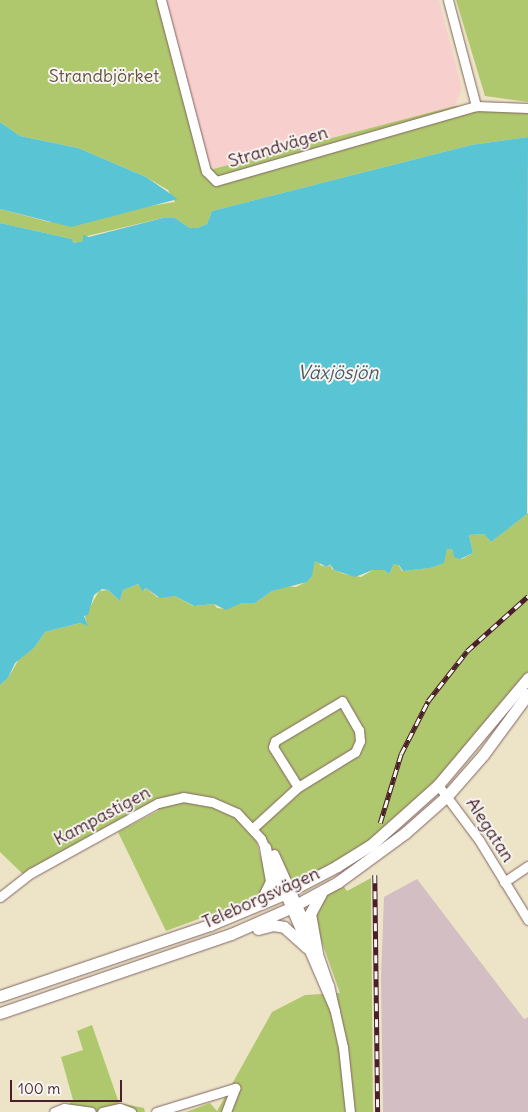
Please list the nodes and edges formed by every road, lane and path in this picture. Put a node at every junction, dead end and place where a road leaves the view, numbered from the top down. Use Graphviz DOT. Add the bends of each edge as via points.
graph roads {
  1 [pos="161,0"];
  2 [pos="448,0"];
  3 [pos="476,106"];
  4 [pos="528,108"];
  5 [pos="528,678"];
  6 [pos="528,694"];
  7 [pos="438,785"];
  8 [pos="298,787"];
  9 [pos="447,796"];
  10 [pos="253,828"];
  11 [pos="263,843"];
  12 [pos="528,866"];
  13 [pos="504,882"];
  14 [pos="322,891"];
  15 [pos="288,892"];
  16 [pos="0,897"];
  17 [pos="260,904"];
  18 [pos="294,906"];
  19 [pos="528,920"];
  20 [pos="231,934"];
  21 [pos="312,950"];
  22 [pos="0,996"];
  23 [pos="0,1013"];
  24 [pos="54,1112"];
  25 [pos="91,1112"];
  26 [pos="102,1112"];
  27 [pos="131,1112"];
  28 [pos="156,1112"];
  29 [pos="226,1112"];
  30 [pos="350,1112"];
  1 -- 3 [label="street, Strandvägen" via="206,171 216,181"];
  2 -- 3 [label="street"];
  3 -- 4 [label="street"];
  5 -- 7 [label="main road, Teleborgsvägen"];
  6 -- 9 [label="main road, Teleborgsvägen" via="483,755"];
  7 -- 9 [label="street, Alegatan"];
  7 -- 15 [label="main road, Teleborgsvägen" via="371,845"];
  8 -- 8 [label="street" via="273,747 275,742 342,700 359,730 360,741 355,752"];
  8 -- 10 [label="street"];
  9 -- 13 [label="street, Alegatan"];
  9 -- 14 [label="main road, Teleborgsvägen" via="385,849"];
  10 -- 11 [label="street, Kampastigen"];
  10 -- 16 [label="street, Kampastigen" via="237,813 212,802 183,797 170,799 31,873"];
  11 -- 15 [label="street, Kampastigen" via="275,856"];
  11 -- 17 [label="main road" via="271,881"];
  12 -- 13 [label="street"];
  13 -- 19 [label="street, Alegatan"];
  14 -- 18 [label="main road, Teleborgsvägen"];
  14 -- 21 [label="main road" via="310,914"];
  15 -- 17 [label="main road, Teleborgsvägen"];
  15 -- 18 [label="street, Kampastigen"];
  17 -- 22 [label="main road, Teleborgsvägen" via="210,925"];
  18 -- 20 [label="main road, Teleborgsvägen"];
  18 -- 21 [label="street, Kampastigen"];
  20 -- 21 [label="main road" via="277,925 289,930"];
  20 -- 23 [label="main road, Teleborgsvägen"];
  21 -- 30 [label="street, Kampastigen" via="335,1011 343,1047"];
  24 -- 25 [label="street" via="64,1108"];
  26 -- 27 [label="street" via="120,1108"];
  28 -- 29 [label="street" via="235,1088"];
}
